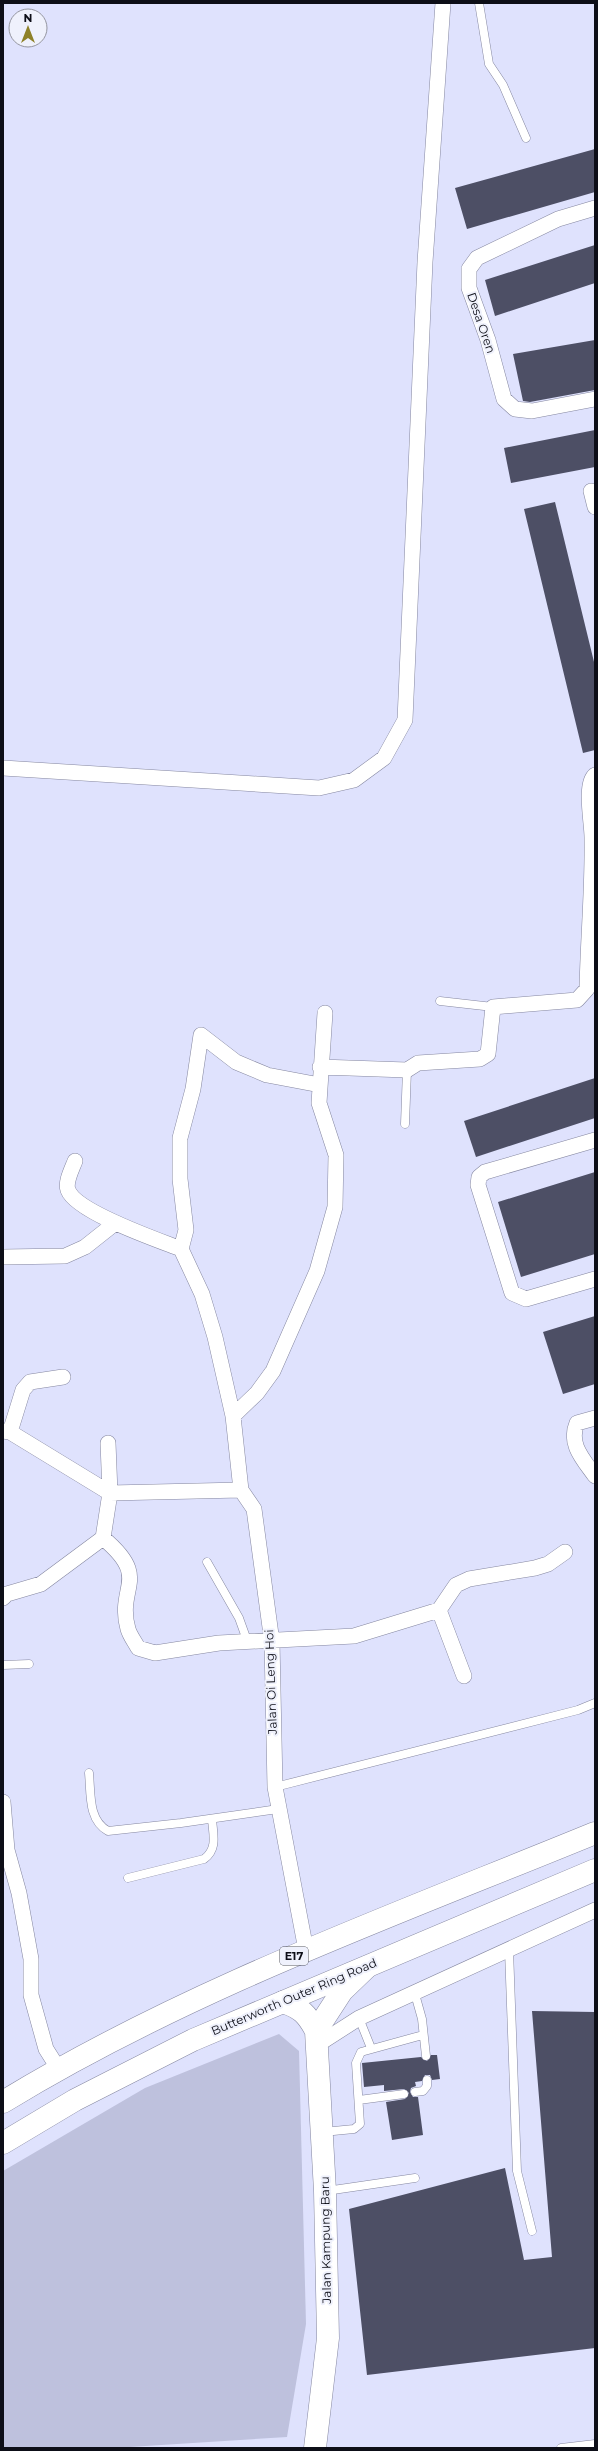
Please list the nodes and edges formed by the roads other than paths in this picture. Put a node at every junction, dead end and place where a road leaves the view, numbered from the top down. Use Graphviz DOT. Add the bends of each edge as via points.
graph roads {
  1 [pos="443,3"];
  2 [pos="479,3"];
  3 [pos="526,138"];
  4 [pos="595,208"];
  5 [pos="595,399"];
  6 [pos="591,491"];
  7 [pos="595,507"];
  8 [pos="3,768"];
  9 [pos="593,776"];
  10 [pos="440,1001"];
  11 [pos="492,1007"];
  12 [pos="325,1014"];
  13 [pos="320,1067"];
  14 [pos="407,1070"];
  15 [pos="320,1085"];
  16 [pos="406,1124"];
  17 [pos="595,1140"];
  18 [pos="75,1161"];
  19 [pos="114,1224"];
  20 [pos="181,1249"];
  21 [pos="3,1257"];
  22 [pos="595,1279"];
  23 [pos="63,1377"];
  24 [pos="233,1416"];
  25 [pos="595,1418"];
  26 [pos="6,1432"];
  27 [pos="108,1443"];
  28 [pos="595,1476"];
  29 [pos="241,1490"];
  30 [pos="110,1494"];
  31 [pos="103,1538"];
  32 [pos="565,1552"];
  33 [pos="207,1562"];
  34 [pos="3,1598"];
  35 [pos="439,1610"];
  36 [pos="272,1642"];
  37 [pos="248,1643"];
  38 [pos="29,1664"];
  39 [pos="3,1665"];
  40 [pos="464,1676"];
  41 [pos="595,1703"];
  42 [pos="89,1773"];
  43 [pos="274,1787"];
  44 [pos="3,1802"];
  45 [pos="278,1810"];
  46 [pos="212,1819"];
  47 [pos="595,1833"];
  48 [pos="595,1870"];
  49 [pos="8,1874"];
  50 [pos="128,1878"];
  51 [pos="595,1910"];
  52 [pos="306,1950"];
  53 [pos="509,1950"];
  54 [pos="368,1966"];
  55 [pos="415,1994"];
  56 [pos="283,2002"];
  57 [pos="359,2018"];
  58 [pos="424,2035"];
  59 [pos="316,2038"];
  60 [pos="371,2048"];
  61 [pos="426,2056"];
  62 [pos="58,2068"];
  63 [pos="427,2080"];
  64 [pos="415,2092"];
  65 [pos="404,2094"];
  66 [pos="359,2100"];
  67 [pos="3,2102"];
  68 [pos="321,2132"];
  69 [pos="3,2144"];
  70 [pos="416,2178"];
  71 [pos="325,2191"];
  72 [pos="532,2231"];
  73 [pos="595,2444"];
  74 [pos="315,2448"];
  75 [pos="562,2448"];
  1 -- 8 [label="street" via="425,262 405,720 384,758 354,780 319,788"];
  2 -- 3 [label="lane" via="489,64 503,85"];
  4 -- 5 [label="street, Desa Oren" via="558,219 477,258 469,269 469,288 488,340 504,399 515,409 532,410"];
  6 -- 7 [label="street"];
  9 -- 11 [label="street" via="589,788 592,837 587,989 577,1000"];
  10 -- 11 [label="lane"];
  11 -- 14 [label="street" via="488,1054 484,1058 418,1063"];
  12 -- 13 [label="street"];
  13 -- 14 [label="street"];
  13 -- 15 [label="street"];
  14 -- 16 [label="lane"];
  15 -- 20 [label="street" via="267,1075 236,1062 201,1035 193,1090 180,1138 180,1179 186,1230"];
  15 -- 24 [label="street" via="319,1103 336,1155 335,1207 317,1271 273,1371 257,1393"];
  17 -- 22 [label="street" via="484,1172 479,1177 478,1185 512,1293 526,1299"];
  18 -- 19 [label="street" via="67,1183 71,1196"];
  19 -- 20 [label="street"];
  19 -- 21 [label="street" via="84,1247 65,1256"];
  20 -- 24 [label="street, Jalan Oi Leng Hoi" via="202,1294 216,1338"];
  23 -- 26 [label="street" via="30,1382 23,1390"];
  24 -- 29 [label="street, Jalan Oi Leng Hoi"];
  25 -- 28 [label="street" via="577,1423 573,1432 574,1446"];
  26 -- 30 [label="street"];
  27 -- 30 [label="street"];
  29 -- 30 [label="street"];
  29 -- 36 [label="street, Jalan Oi Leng Hoi" via="254,1509"];
  30 -- 31 [label="street"];
  31 -- 34 [label="street" via="41,1584 7,1594"];
  31 -- 37 [label="street" via="119,1551 128,1567 131,1584 126,1609 128,1630 138,1648 155,1653 219,1643"];
  32 -- 35 [label="street" via="548,1564 469,1579 456,1585"];
  33 -- 37 [label="lane" via="239,1618"];
  35 -- 36 [label="street" via="354,1636"];
  35 -- 40 [label="street"];
  36 -- 37 [label="street"];
  36 -- 43 [label="street, Jalan Oi Leng Hoi"];
  38 -- 39 [label="lane"];
  41 -- 43 [label="lane" via="578,1710"];
  42 -- 46 [label="lane" via="92,1812 98,1825 108,1831"];
  43 -- 45 [label="street, Jalan Oi Leng Hoi"];
  44 -- 49 [label="street"];
  45 -- 46 [label="lane"];
  45 -- 52 [label="street, Jalan Oi Leng Hoi"];
  46 -- 50 [label="lane" via="214,1847 204,1859"];
  47 -- 52 [label="main road, E17"];
  48 -- 54 [label="main road, Butterworth Outer Ring Road"];
  49 -- 62 [label="street" via="31,1959 31,1995 34,2010 46,2049"];
  51 -- 53 [label="street"];
  52 -- 62 [label="main road, E17" via="204,1996"];
  53 -- 55 [label="street"];
  53 -- 72 [label="lane" via="517,2171"];
  54 -- 56 [label="main road, Butterworth Outer Ring Road"];
  54 -- 59 [label="main road" via="342,1991"];
  55 -- 57 [label="street"];
  55 -- 58 [label="lane"];
  56 -- 59 [label="main road, Jalan Kampung Baru" via="300,2008 308,2016"];
  56 -- 69 [label="main road, Butterworth Outer Ring Road" via="186,2044 75,2100"];
  57 -- 59 [label="street"];
  57 -- 60 [label="lane"];
  58 -- 60 [label="lane"];
  58 -- 61 [label="lane"];
  59 -- 68 [label="main road, Jalan Kampung Baru"];
  60 -- 66 [label="lane" via="361,2052 356,2063"];
  62 -- 67 [label="main road, E17"];
  63 -- 64 [label="lane" via="427,2086 423,2091"];
  65 -- 66 [label="lane"];
  66 -- 68 [label="lane" via="360,2124 354,2129"];
  68 -- 71 [label="main road, Jalan Kampung Baru"];
  70 -- 71 [label="lane"];
  71 -- 74 [label="main road, Jalan Kampung Baru" via="328,2338"];
  73 -- 75 [label="lane"];
}
